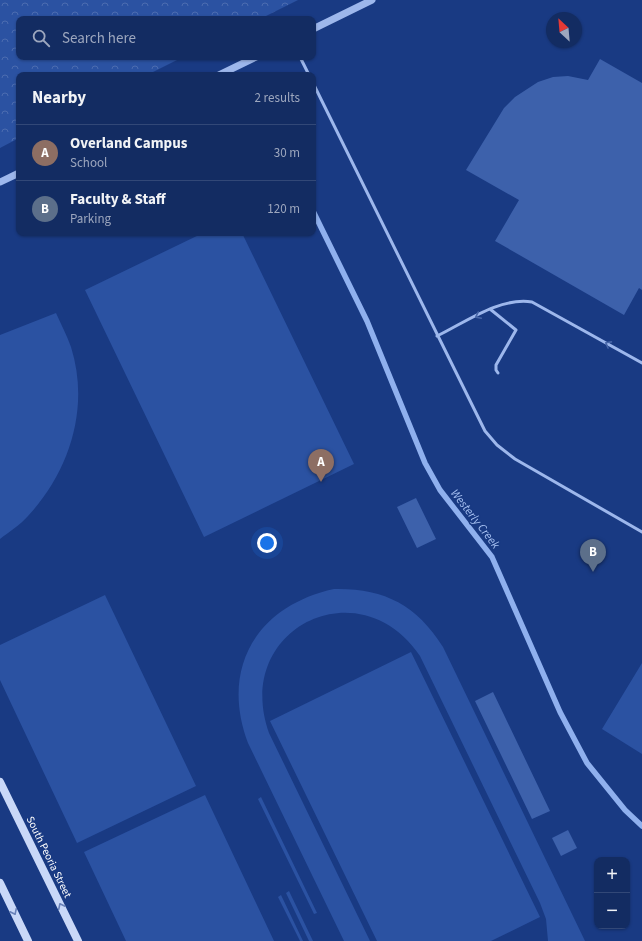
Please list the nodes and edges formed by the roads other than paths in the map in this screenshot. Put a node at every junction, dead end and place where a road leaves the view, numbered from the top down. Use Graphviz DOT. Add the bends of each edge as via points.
graph roads {
  1 [pos="372,0"];
  2 [pos="316,28"];
  3 [pos="250,60"];
  4 [pos="302,60"];
  5 [pos="225,72"];
  6 [pos="308,72"];
  7 [pos="316,89"];
  8 [pos="16,174"];
  9 [pos="0,182"];
  10 [pos="490,309"];
  11 [pos="437,336"];
  12 [pos="642,363"];
  13 [pos="498,373"];
  14 [pos="642,532"];
  15 [pos="0,782"];
  16 [pos="0,883"];
  17 [pos="28,941"];
  18 [pos="78,941"];
  1 -- 2 [label="street"];
  3 -- 5 [label="street"];
  4 -- 6 [label="lane"];
  7 -- 11 [label="lane"];
  8 -- 9 [label="street"];
  10 -- 11 [label="lane, one-way"];
  12 -- 10 [label="lane, one-way" via="532,302 521,300"];
  10 -- 13 [label="lane" via="516,330 496,365"];
  11 -- 14 [label="lane" via="475,414 497,445 515,459"];
  18 -- 15 [label="main road, South Peoria Street, one-way"];
  16 -- 17 [label="main road, one-way"];
}
